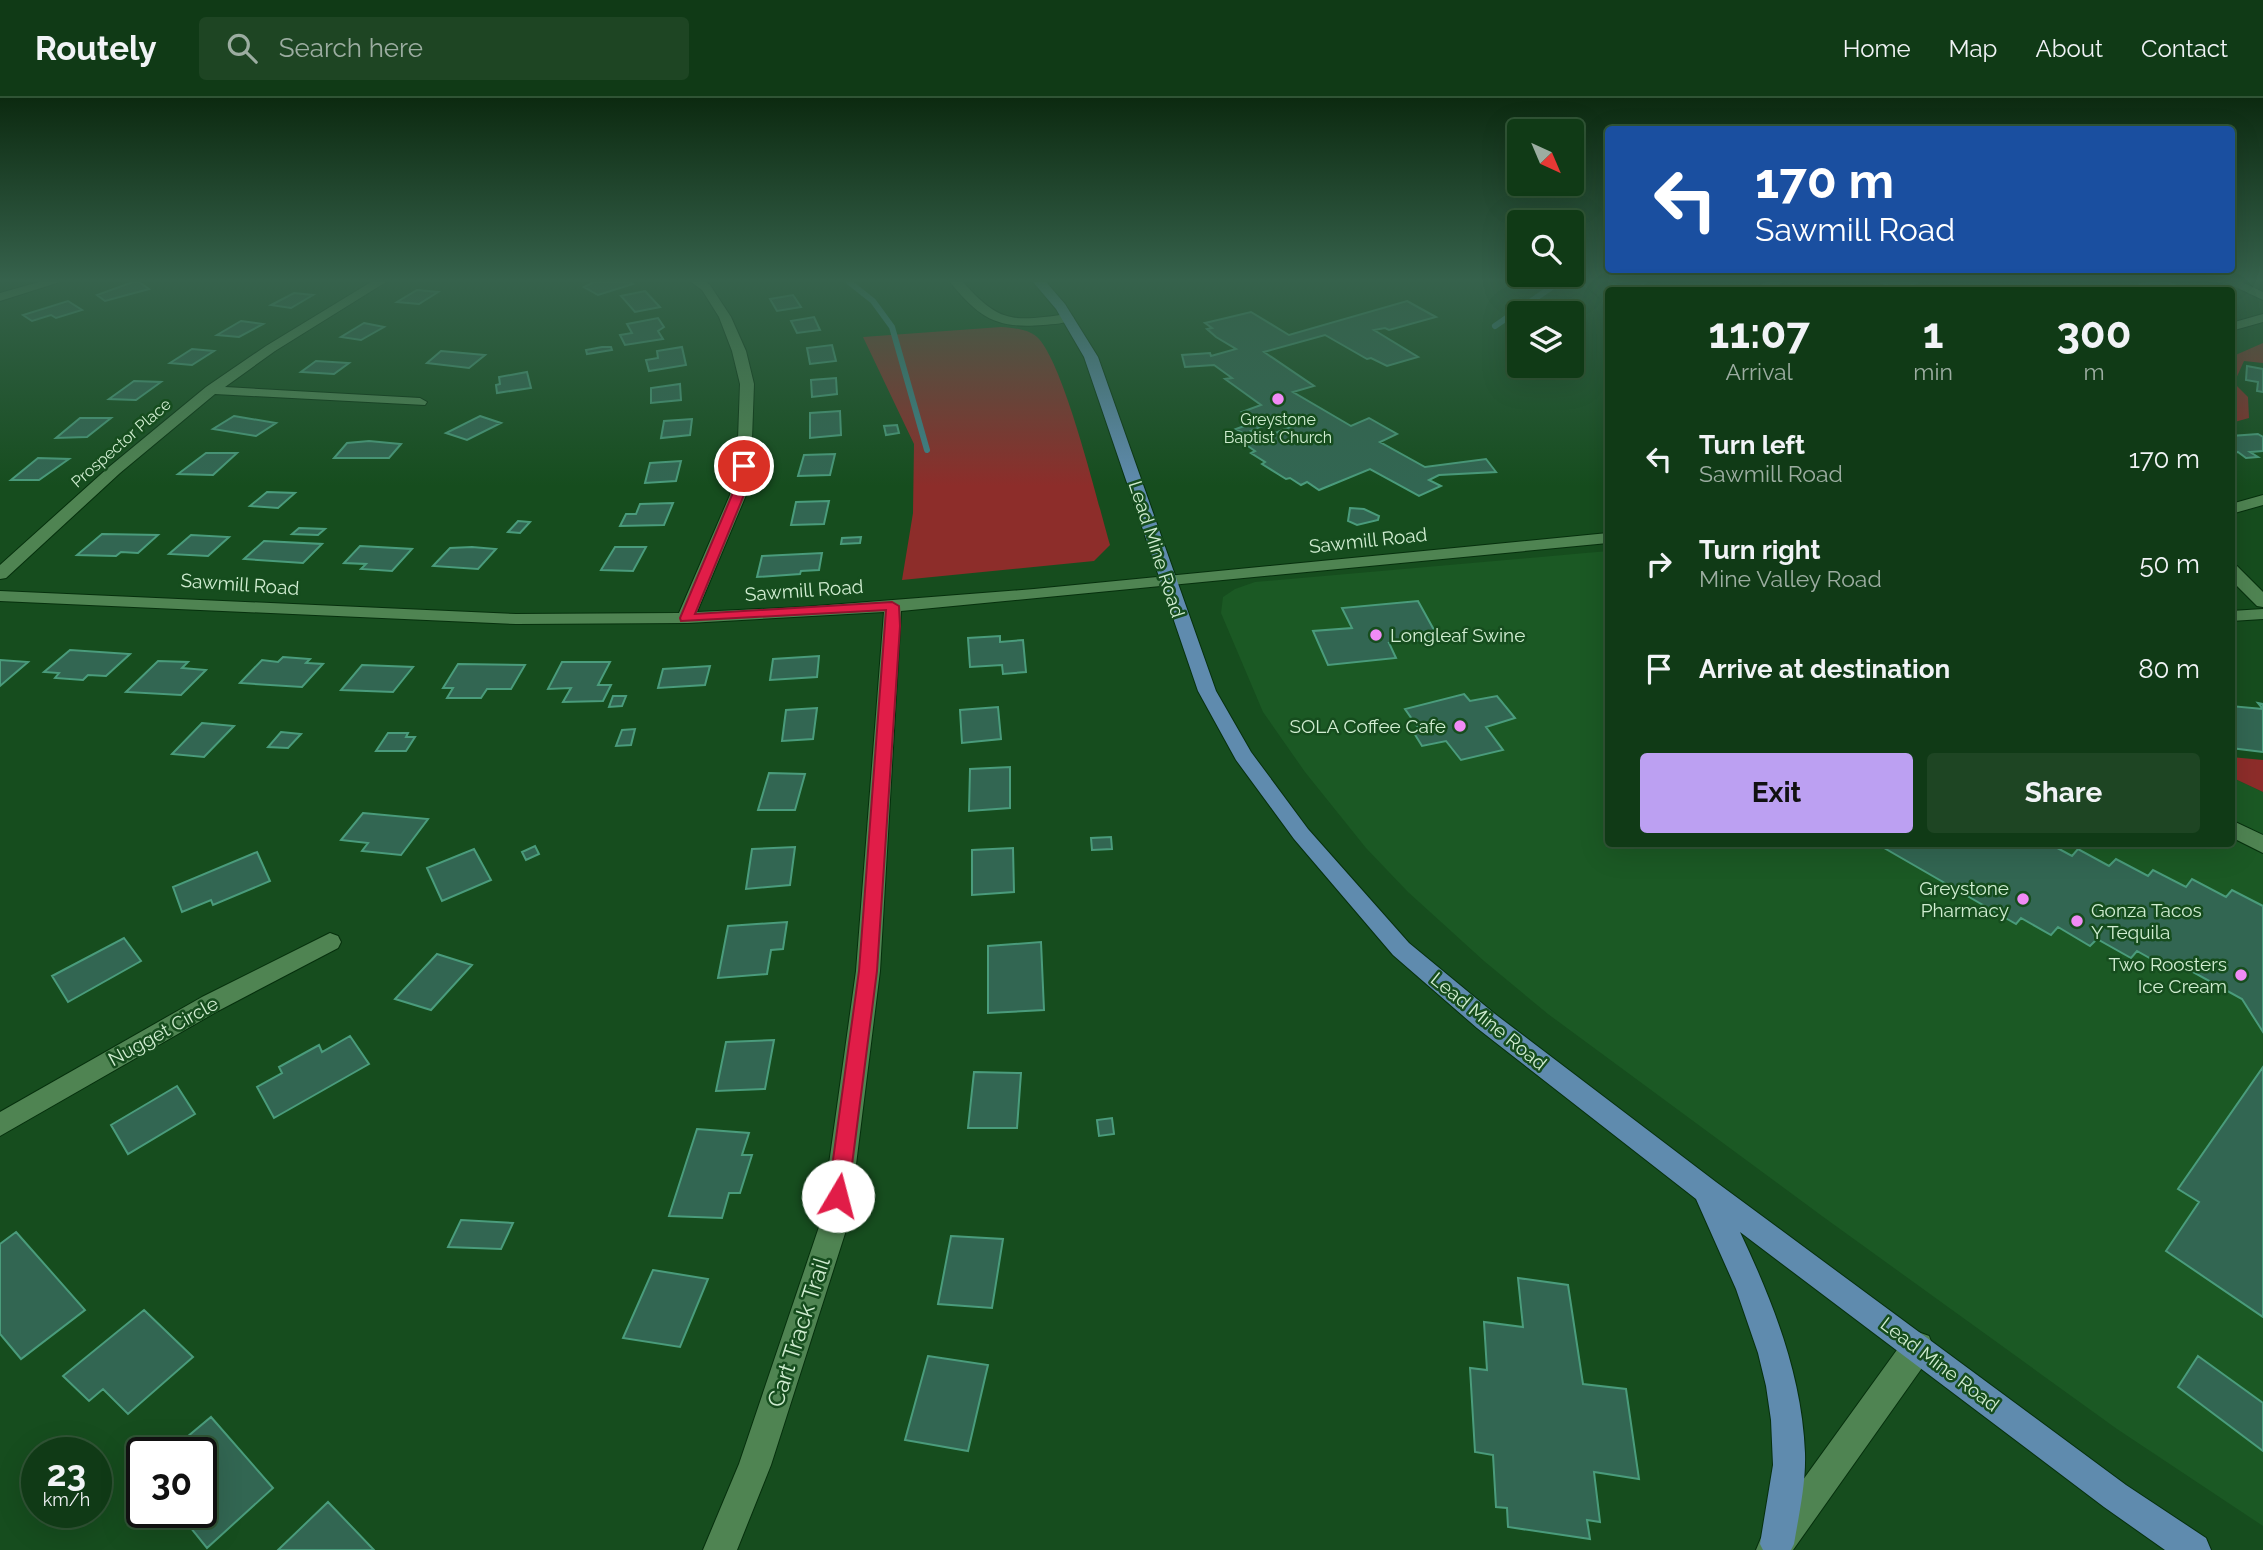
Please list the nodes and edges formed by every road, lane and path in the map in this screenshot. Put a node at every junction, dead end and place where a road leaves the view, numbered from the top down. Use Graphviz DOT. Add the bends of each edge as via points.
graph roads {
  1 [pos="268,350"];
  2 [pos="739,350"];
  3 [pos="1087,350"];
  4 [pos="211,390"];
  5 [pos="420,402"];
  6 [pos="2263,500"];
  7 [pos="2235,508"];
  8 [pos="1605,538"];
  9 [pos="0,574"];
  10 [pos="2235,574"];
  11 [pos="1167,581"];
  12 [pos="0,596"];
  13 [pos="2263,602"];
  14 [pos="892,606"];
  15 [pos="2263,614"];
  16 [pos="2235,616"];
  17 [pos="686,618"];
  18 [pos="2235,829"];
  19 [pos="2263,845"];
  20 [pos="330,942"];
  21 [pos="0,1125"];
  22 [pos="1706,1191"];
  23 [pos="1919,1347"];
  24 [pos="1775,1547"];
  25 [pos="720,1550"];
  26 [pos="2194,1550"];
  1 -- 4 [label="street, Prospector Place"];
  2 -- 17 [label="street" via="747,384 744,466 738,495"];
  3 -- 11 [label="main road, Lead Mine Road"];
  4 -- 5 [label="street"];
  4 -- 9 [label="street, Prospector Place" via="130,455"];
  6 -- 7 [label="street"];
  8 -- 11 [label="street, Sawmill Road"];
  10 -- 13 [label="street"];
  11 -- 14 [label="street, Sawmill Road"];
  11 -- 22 [label="main road, Lead Mine Road" via="1207,691 1243,755 1301,834 1401,949 1486,1021"];
  12 -- 17 [label="street, Sawmill Road" via="478,618"];
  14 -- 17 [label="street, Sawmill Road"];
  14 -- 25 [label="street, Cart Track Trail" via="868,971 835,1221 755,1465"];
  15 -- 16 [label="street"];
  18 -- 19 [label="street"];
  20 -- 21 [label="street, Nugget Circle" via="198,1011"];
  22 -- 23 [label="main road, Lead Mine Road"];
  22 -- 24 [label="main road" via="1762,1316 1779,1378 1789,1453 1787,1493"];
  23 -- 24 [label="street"];
  23 -- 26 [label="main road, Lead Mine Road"];
}
